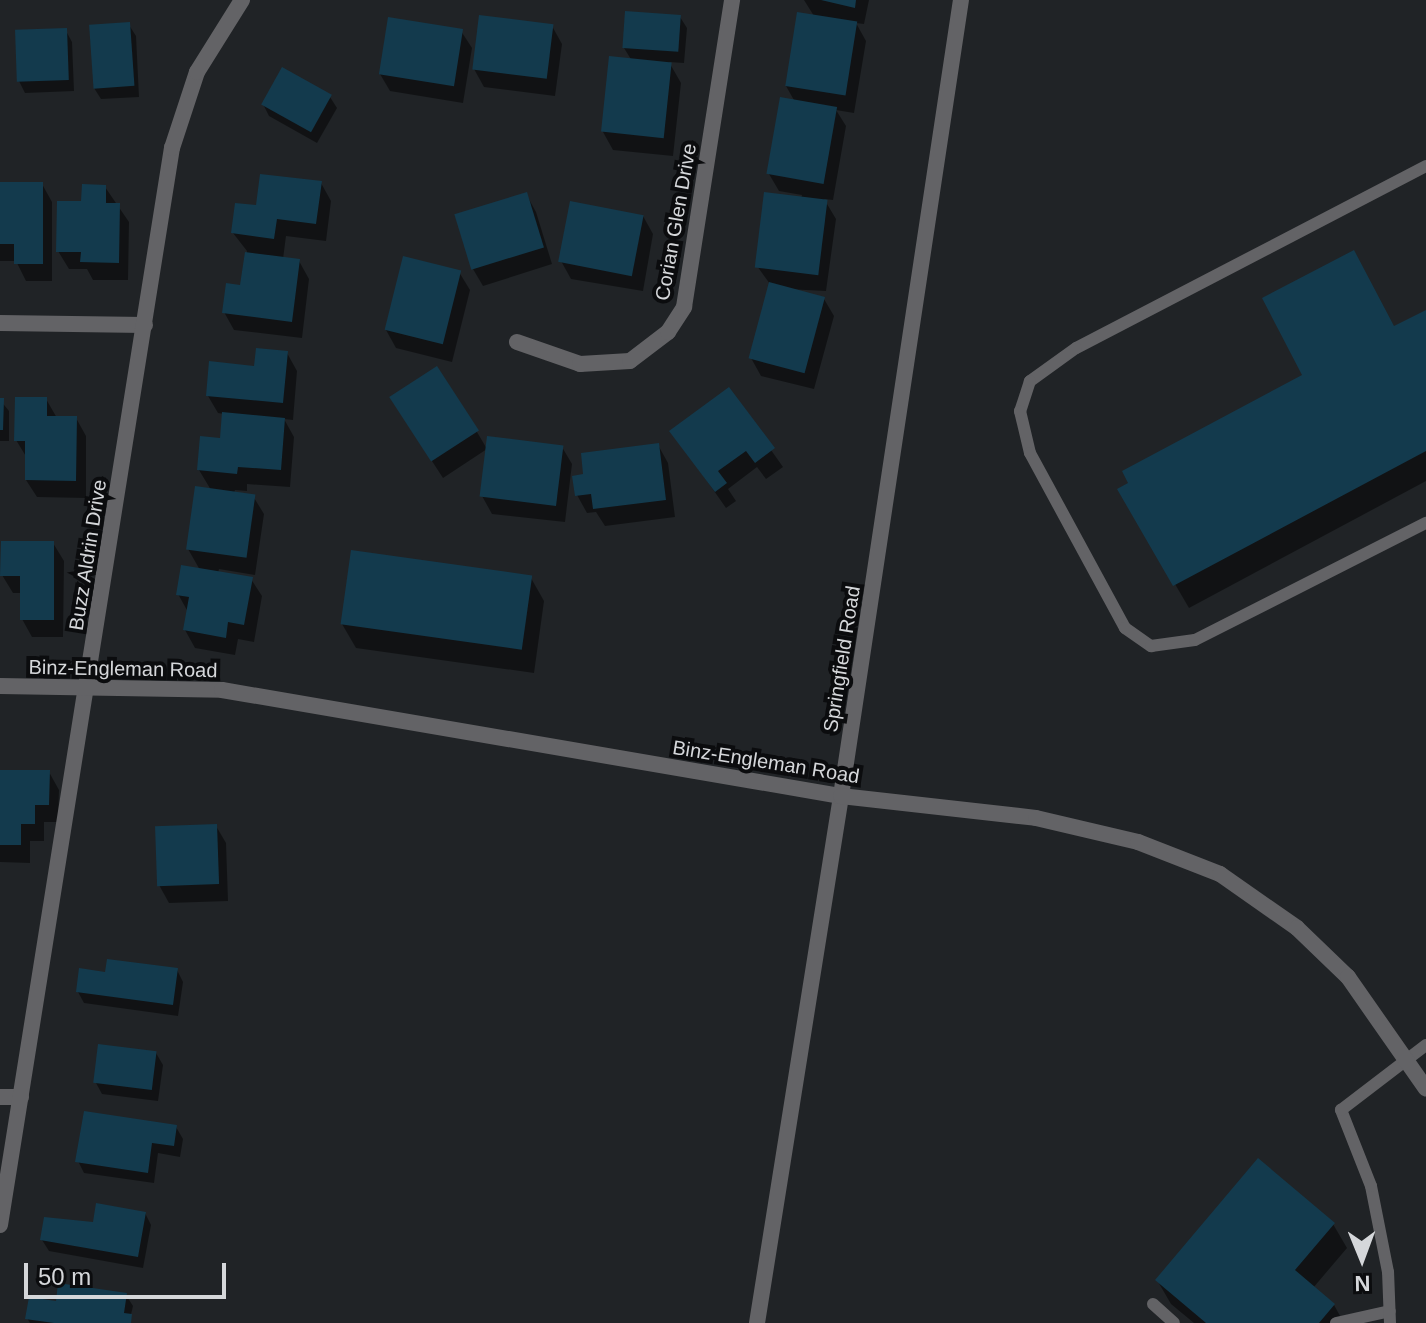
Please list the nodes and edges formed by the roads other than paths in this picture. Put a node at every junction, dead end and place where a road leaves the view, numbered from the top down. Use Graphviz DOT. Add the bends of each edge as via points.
graph roads {
  1 [pos="242,0"];
  2 [pos="732,0"];
  3 [pos="961,0"];
  4 [pos="1426,166"];
  5 [pos="0,323"];
  6 [pos="145,325"];
  7 [pos="517,342"];
  8 [pos="1426,523"];
  9 [pos="0,686"];
  10 [pos="87,688"];
  11 [pos="841,796"];
  12 [pos="1426,1045"];
  13 [pos="1408,1058"];
  14 [pos="1426,1089"];
  15 [pos="0,1097"];
  16 [pos="21,1097"];
  17 [pos="0,1225"];
  18 [pos="1153,1304"];
  19 [pos="1390,1317"];
  20 [pos="757,1323"];
  21 [pos="1174,1323"];
  22 [pos="1336,1323"];
  1 -- 6 [label="street, Buzz Aldrin Drive" via="197,72 181,114"];
  2 -- 7 [label="street, Corian Glen Drive" via="684,307 668,332 630,361 580,364"];
  3 -- 11 [label="street, Springfield Road"];
  4 -- 8 [label="lane" via="1076,348 1030,381 1020,411 1030,453 1125,628 1151,646 1195,640"];
  5 -- 6 [label="street"];
  6 -- 10 [label="street, Buzz Aldrin Drive"];
  9 -- 10 [label="street, Binz-Engleman Road"];
  10 -- 11 [label="street, Binz-Engleman Road" via="222,690"];
  10 -- 16 [label="street, Buzz Aldrin Drive"];
  11 -- 13 [label="street, Binz-Engleman Road" via="1081,827 1177,855 1220,874 1332,959"];
  11 -- 20 [label="street, Springfield Road"];
  12 -- 13 [label="lane"];
  13 -- 14 [label="street, Binz-Engleman Road"];
  13 -- 19 [label="lane" via="1341,1110 1371,1186 1388,1272"];
  15 -- 16 [label="street"];
  16 -- 17 [label="street, Buzz Aldrin Drive"];
  18 -- 21 [label="lane"];
  19 -- 22 [label="lane"];
}
